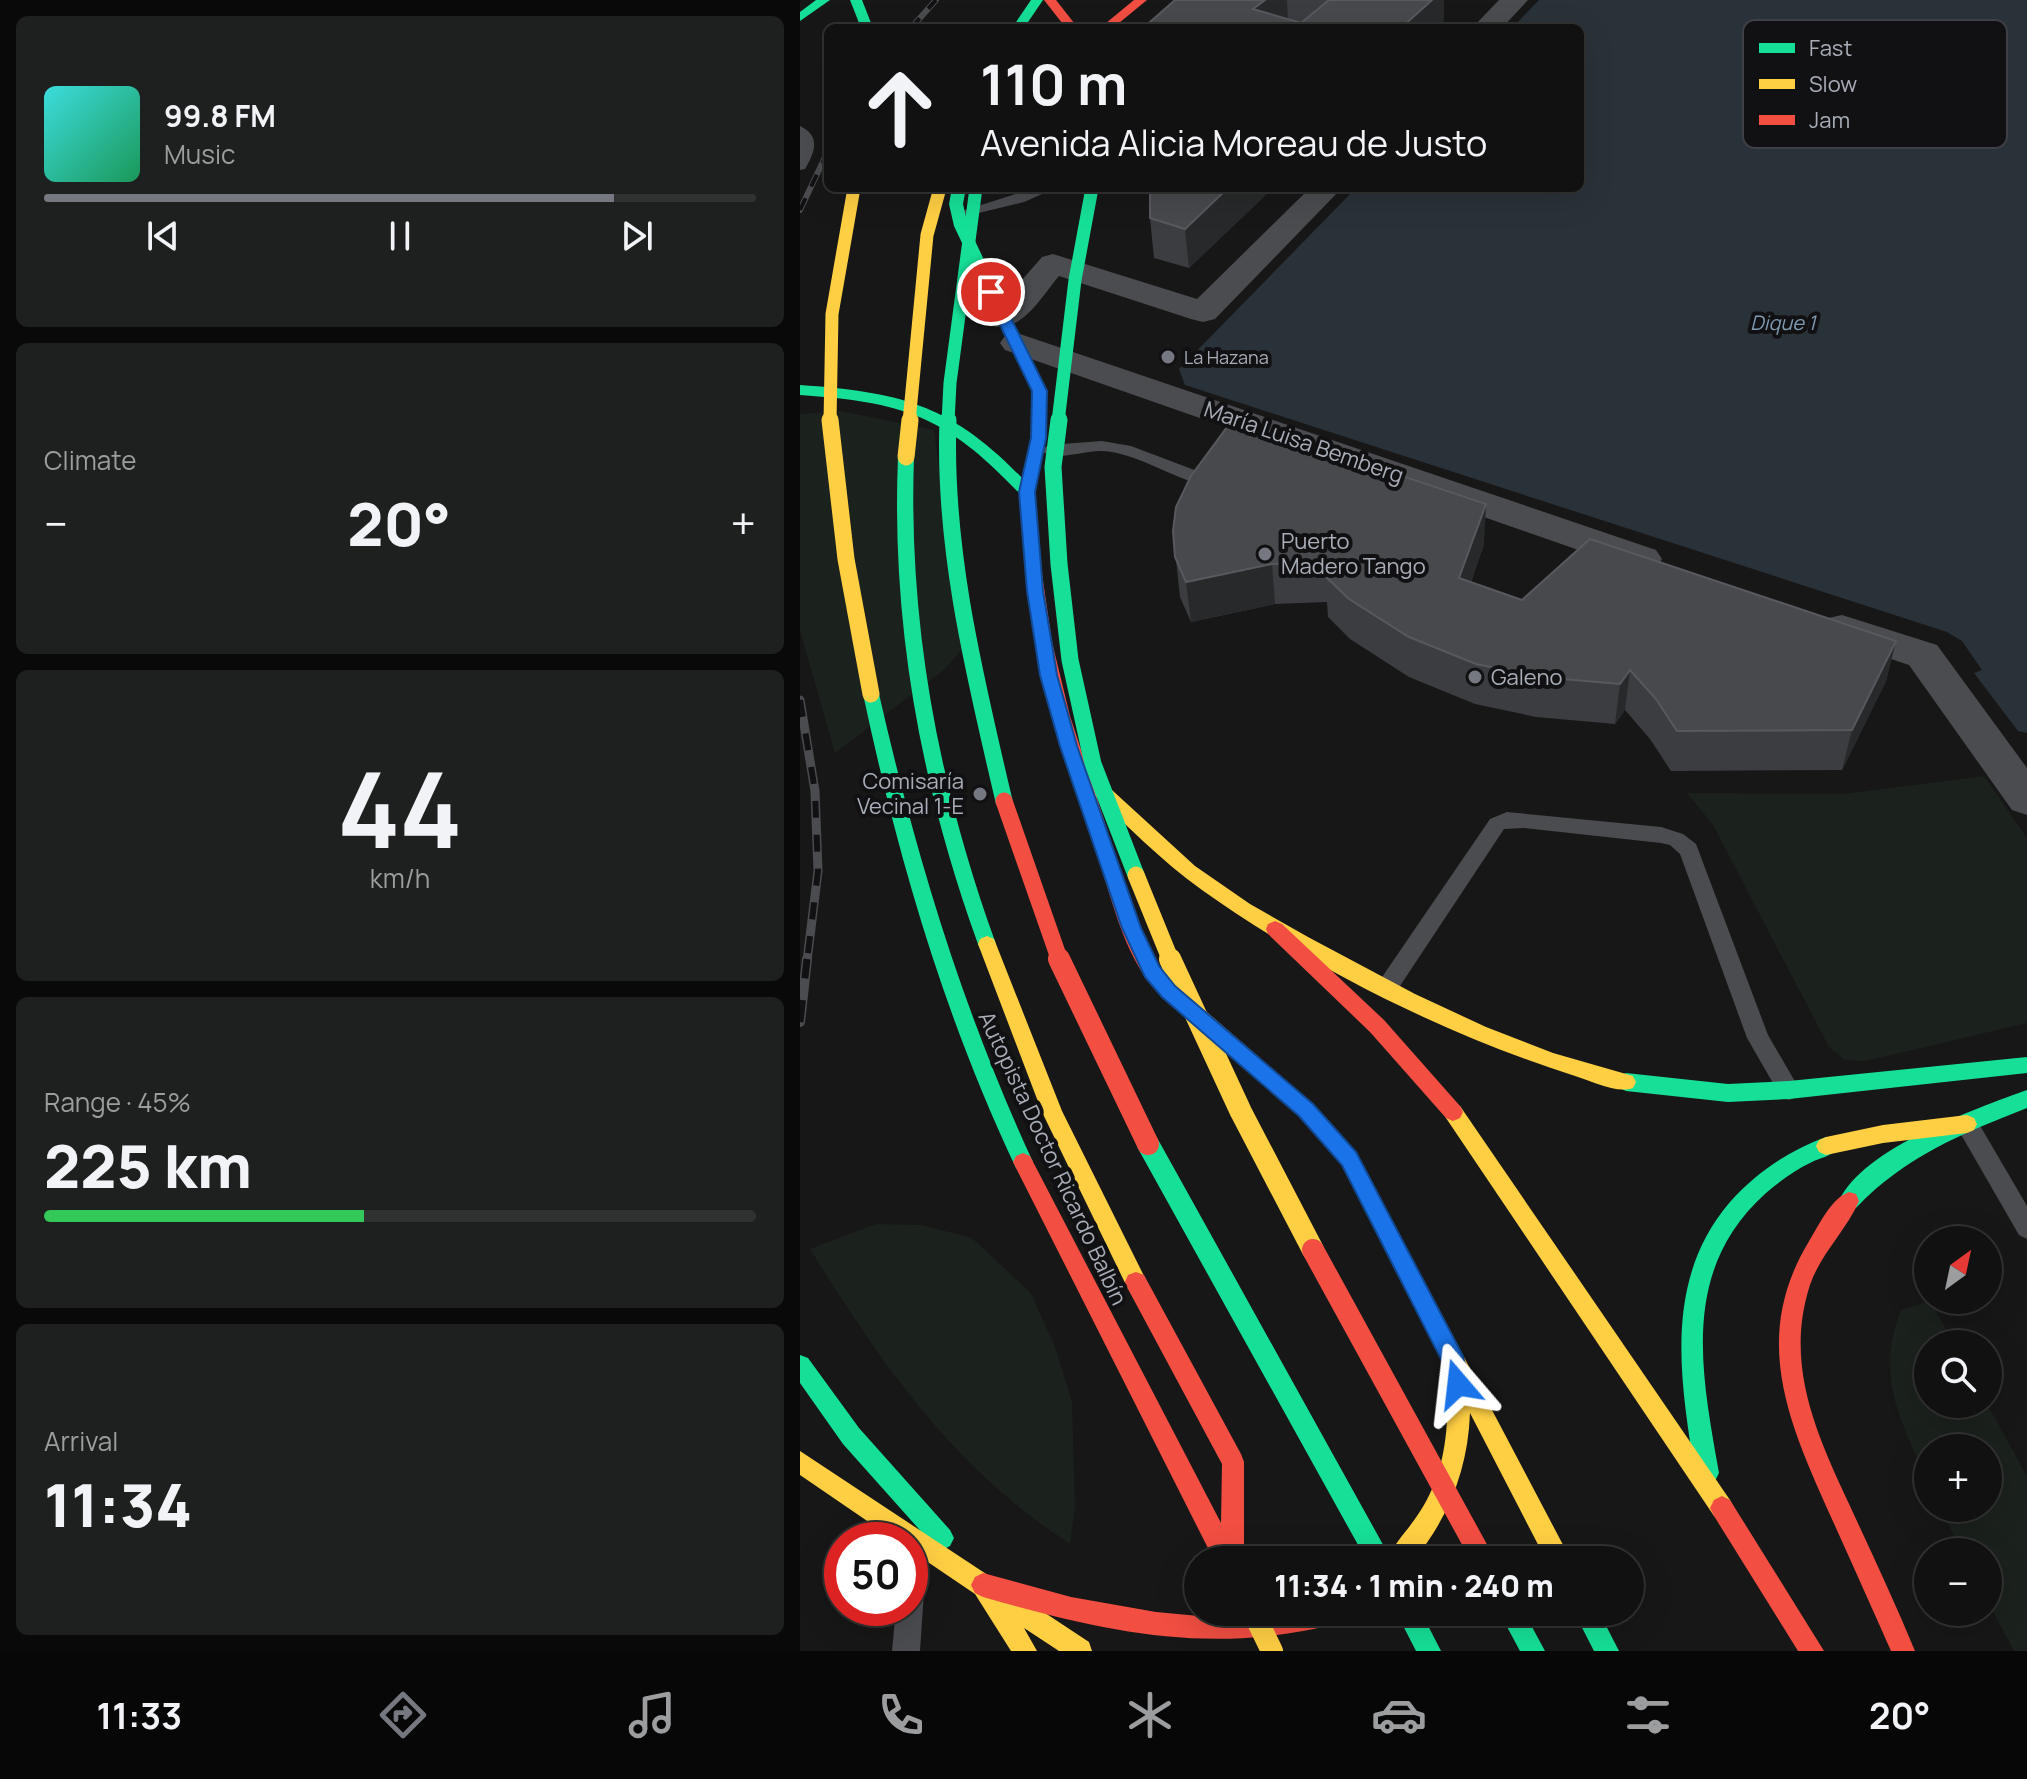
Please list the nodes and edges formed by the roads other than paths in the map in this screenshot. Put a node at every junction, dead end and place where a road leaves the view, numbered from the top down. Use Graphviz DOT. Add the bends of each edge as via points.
graph roads {
  1 [pos="824,0"];
  2 [pos="856,0"];
  3 [pos="1037,0"];
  4 [pos="1050,0"];
  5 [pos="1141,0"];
  6 [pos="1514,0"];
  7 [pos="800,17"];
  8 [pos="865,24"];
  9 [pos="1021,24"];
  10 [pos="1069,24"];
  11 [pos="1111,24"];
  12 [pos="1490,24"];
  13 [pos="800,130"];
  14 [pos="800,166"];
  15 [pos="853,192"];
  16 [pos="939,192"];
  17 [pos="959,192"];
  18 [pos="975,192"];
  19 [pos="1038,192"];
  20 [pos="1091,192"];
  21 [pos="1323,192"];
  22 [pos="958,213"];
  23 [pos="1010,331"];
  24 [pos="800,390"];
  25 [pos="1035,451"];
  26 [pos="1199,478"];
  27 [pos="1027,492"];
  28 [pos="1681,572"];
  29 [pos="1817,619"];
  30 [pos="1078,770"];
  31 [pos="2027,799"];
  32 [pos="1275,929"];
  33 [pos="1386,989"];
  34 [pos="2027,1065"];
  35 [pos="1789,1090"];
  36 [pos="2027,1099"];
  37 [pos="1967,1124"];
  38 [pos="2027,1228"];
  39 [pos="1455,1363"];
  40 [pos="800,1365"];
  41 [pos="800,1462"];
  42 [pos="1709,1487"];
  43 [pos="890,1522"];
  44 [pos="1223,1546"];
  45 [pos="1230,1546"];
  46 [pos="1371,1546"];
  47 [pos="1410,1546"];
  48 [pos="1475,1546"];
  49 [pos="1552,1546"];
  50 [pos="928,1548"];
  51 [pos="983,1585"];
  52 [pos="908,1626"];
  53 [pos="1260,1626"];
  54 [pos="1298,1626"];
  55 [pos="1416,1626"];
  56 [pos="1519,1626"];
  57 [pos="1594,1626"];
  58 [pos="906,1651"];
  59 [pos="1025,1651"];
  60 [pos="1080,1651"];
  61 [pos="1272,1651"];
  62 [pos="1429,1651"];
  63 [pos="1533,1651"];
  64 [pos="1607,1651"];
  65 [pos="1812,1651"];
  66 [pos="1903,1651"];
  1 -- 7 [label="main road"];
  2 -- 8 [label="main road"];
  3 -- 9 [label="main road"];
  4 -- 10 [label="main road"];
  5 -- 11 [label="main road"];
  6 -- 12 [label="street"];
  13 -- 14 [label="lane" via="808,140"];
  15 -- 44 [label="main road, Autopista Doctor Ricardo Balbín, bridge" via="830,332 833,443 851,596 897,817 929,933 990,1092"];
  16 -- 45 [label="main road, bridge" via="927,235 906,457 904,542 919,684 937,779 960,874 1052,1112 1233,1462"];
  17 -- 22 [label="main road"];
  18 -- 46 [label="main road, bridge" via="950,383 947,456 970,657 1001,792 1053,946 1131,1113"];
  19 -- 22 [label="lane"];
  20 -- 48 [label="main road, bridge" via="1053,467 1070,660 1093,764 1153,920 1258,1149"];
  21 -- 23 [label="street" via="1203,312 1053,264"];
  22 -- 23 [label="main road"];
  23 -- 25 [label="main road" via="1039,391"];
  23 -- 28 [label="street, María Luisa Bemberg"];
  24 -- 27 [label="main road" via="859,392 953,420 994,453"];
  25 -- 26 [label="lane" via="1102,446"];
  25 -- 27 [label="main road"];
  27 -- 30 [label="main road" via="1041,637"];
  29 -- 31 [label="street" via="1923,655"];
  30 -- 32 [label="main road" via="1189,871"];
  30 -- 39 [label="main road" via="1131,928 1152,971 1335,1139 1356,1169"];
  32 -- 33 [label="main road"];
  32 -- 42 [label="main road" via="1401,1051 1476,1145"];
  33 -- 35 [label="main road" via="1515,1047 1598,1077 1695,1092"];
  33 -- 35 [label="lane" via="1497,824 1523,820 1661,835 1689,850 1758,1038"];
  34 -- 35 [label="main road"];
  36 -- 37 [label="main road"];
  37 -- 38 [label="lane"];
  37 -- 42 [label="main road" via="1832,1144 1797,1159 1737,1206 1713,1239 1698,1272 1689,1360"];
  37 -- 66 [label="main road" via="1899,1157 1850,1196 1811,1255 1790,1322 1788,1364 1798,1409"];
  39 -- 47 [label="main road" via="1461,1405 1453,1470 1439,1509"];
  39 -- 49 [label="main road"];
  40 -- 51 [label="main road" via="851,1436"];
  41 -- 43 [label="main road"];
  42 -- 65 [label="main road"];
  50 -- 51 [label="main road"];
  51 -- 54 [label="main road" via="1173,1638 1261,1636"];
  51 -- 59 [label="main road"];
  51 -- 60 [label="main road"];
  52 -- 58 [label="lane"];
  53 -- 61 [label="main road, bridge"];
  55 -- 62 [label="main road"];
  56 -- 63 [label="main road"];
  57 -- 64 [label="main road"];
}
